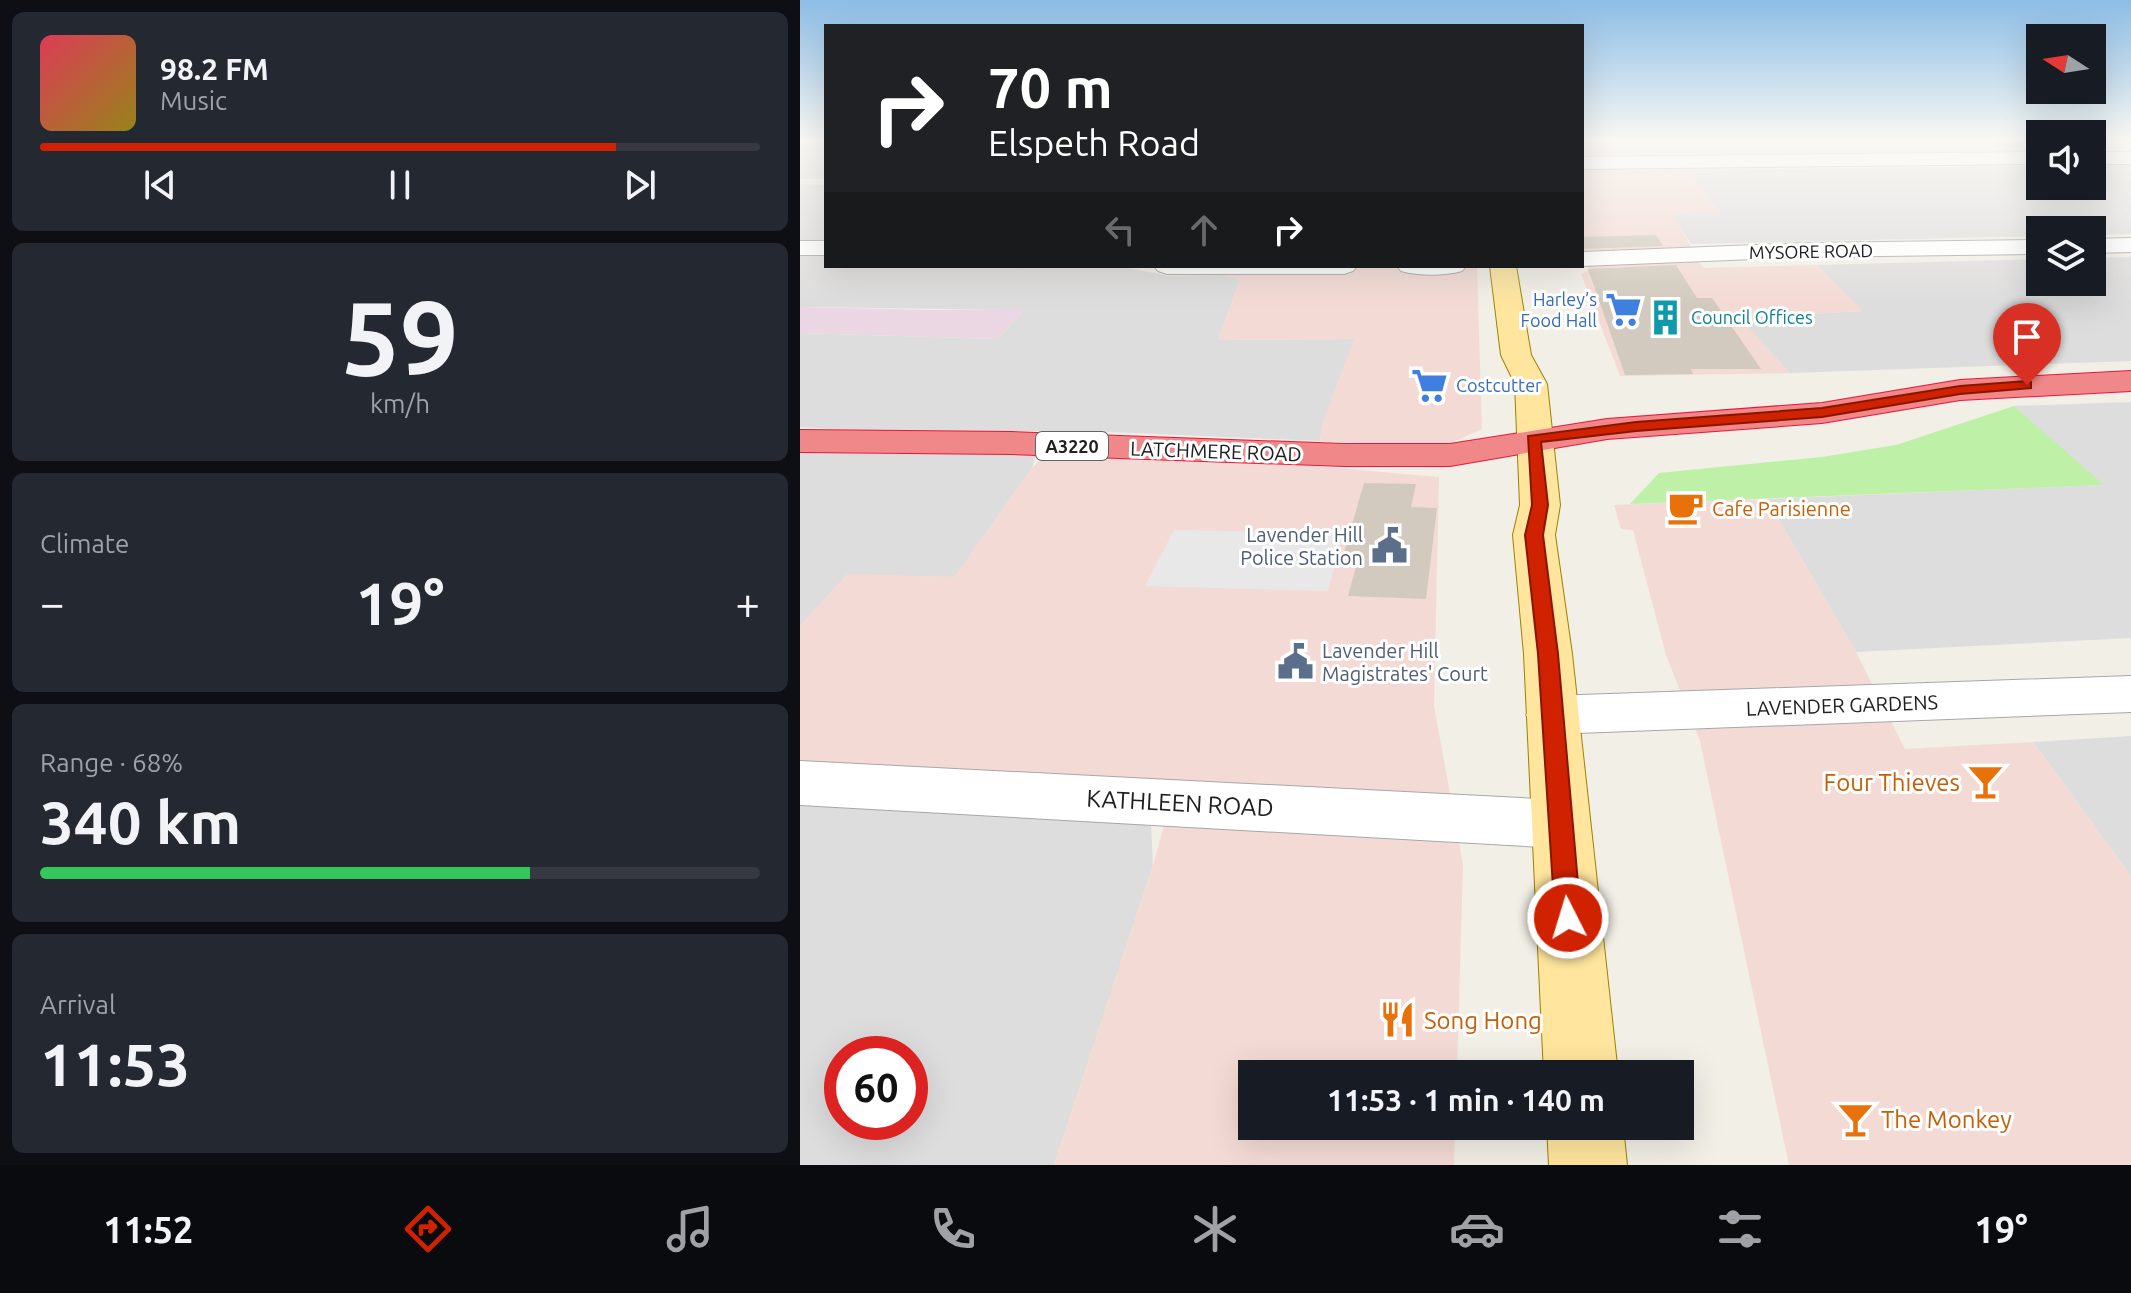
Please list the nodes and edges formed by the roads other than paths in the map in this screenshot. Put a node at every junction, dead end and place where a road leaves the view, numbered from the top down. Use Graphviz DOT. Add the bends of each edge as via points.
graph roads {
  1 [pos="2131,245"];
  2 [pos="2106,246"];
  3 [pos="2026,247"];
  4 [pos="800,248"];
  5 [pos="824,248"];
  6 [pos="1590,258"];
  7 [pos="1504,268"];
  8 [pos="2131,381"];
  9 [pos="1534,439"];
  10 [pos="800,441"];
  11 [pos="2131,694"];
  12 [pos="1552,715"];
  13 [pos="800,783"];
  14 [pos="1560,824"];
  15 [pos="1580,1060"];
  16 [pos="1586,1140"];
  17 [pos="1588,1165"];
  1 -- 2 [label="street"];
  3 -- 6 [label="street, MYSORE ROAD"];
  4 -- 5 [label="street"];
  7 -- 9 [label="main road" via="1516,355 1531,384"];
  8 -- 9 [label="highway, A3220" via="1960,390 1822,413"];
  9 -- 10 [label="highway, LATCHMERE ROAD / A3220" via="1450,455"];
  9 -- 12 [label="main road" via="1540,505 1534,535"];
  11 -- 12 [label="street, LAVENDER GARDENS"];
  12 -- 14 [label="main road"];
  13 -- 14 [label="street, KATHLEEN ROAD"];
  14 -- 15 [label="main road"];
  16 -- 17 [label="main road"];
}
